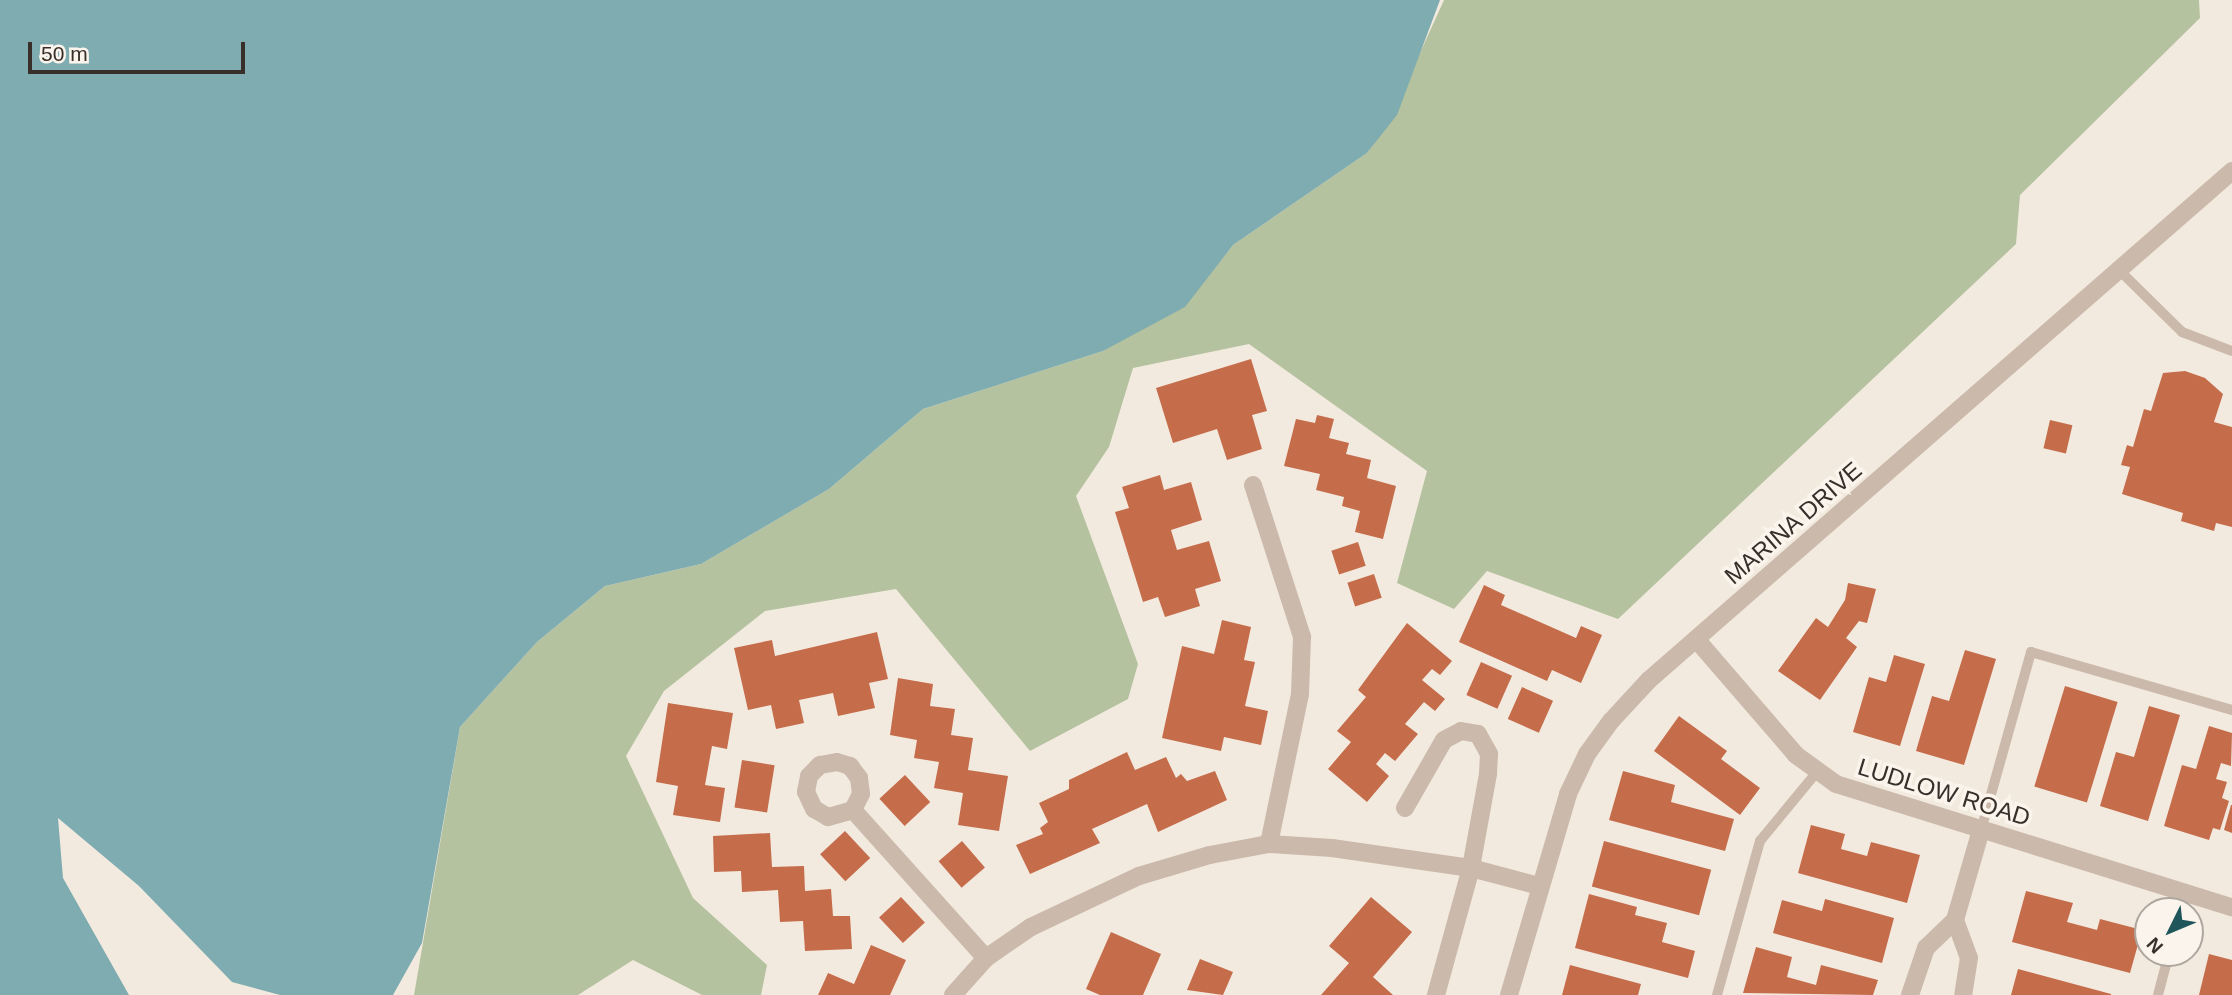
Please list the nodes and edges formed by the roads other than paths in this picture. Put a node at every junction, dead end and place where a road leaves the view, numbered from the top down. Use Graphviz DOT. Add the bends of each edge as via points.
graph roads {
  1 [pos="2232,171"];
  2 [pos="2121,272"];
  3 [pos="2232,351"];
  4 [pos="1253,485"];
  5 [pos="1696,639"];
  6 [pos="2232,710"];
  7 [pos="1816,773"];
  8 [pos="1405,808"];
  9 [pos="853,810"];
  10 [pos="1981,830"];
  11 [pos="1269,844"];
  12 [pos="1471,868"];
  13 [pos="1539,887"];
  14 [pos="2184,892"];
  15 [pos="2183,897"];
  16 [pos="2232,907"];
  17 [pos="1955,920"];
  18 [pos="986,958"];
  19 [pos="2165,967"];
  20 [pos="953,995"];
  21 [pos="1436,995"];
  22 [pos="1509,995"];
  23 [pos="1717,995"];
  24 [pos="1910,995"];
  25 [pos="1963,995"];
  26 [pos="2158,995"];
  1 -- 2 [label="street, MARINA DRIVE"];
  2 -- 3 [label="lane" via="2182,332"];
  2 -- 5 [label="street, MARINA DRIVE"];
  4 -- 11 [label="street" via="1294,601 1302,647 1300,694"];
  5 -- 7 [label="street, LUDLOW ROAD"];
  5 -- 13 [label="street, MARINA DRIVE" via="1649,680 1587,754"];
  6 -- 10 [label="lane" via="2031,652"];
  7 -- 10 [label="street, LUDLOW ROAD" via="1836,784"];
  7 -- 23 [label="lane" via="1760,841"];
  8 -- 12 [label="street" via="1444,740 1461,731 1478,734 1489,754 1488,774"];
  9 -- 18 [label="street"];
  10 -- 14 [label="street, LUDLOW ROAD"];
  10 -- 17 [label="street"];
  11 -- 12 [label="street"];
  11 -- 18 [label="street" via="1210,855 1128,880 1031,927"];
  12 -- 13 [label="street"];
  12 -- 21 [label="street"];
  13 -- 22 [label="street, MARINA DRIVE"];
  14 -- 15 [label="lane"];
  14 -- 16 [label="street, LUDLOW ROAD"];
  17 -- 24 [label="street" via="1926,948"];
  17 -- 25 [label="street" via="1969,958"];
  18 -- 20 [label="street"];
  19 -- 26 [label="lane"];
}
